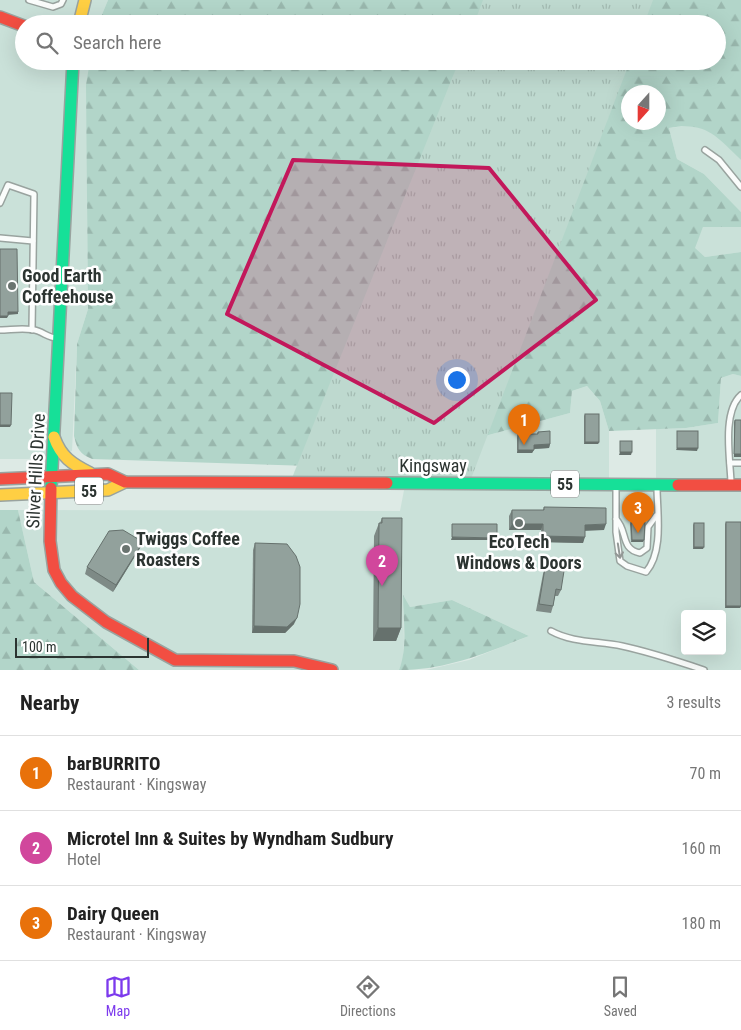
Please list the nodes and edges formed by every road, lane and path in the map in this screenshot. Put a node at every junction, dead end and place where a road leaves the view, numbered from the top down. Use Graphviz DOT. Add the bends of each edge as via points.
graph roads {
  1 [pos="29,0"];
  2 [pos="63,0"];
  3 [pos="85,0"];
  4 [pos="81,15"];
  5 [pos="0,17"];
  6 [pos="15,23"];
  7 [pos="72,70"];
  8 [pos="705,150"];
  9 [pos="741,187"];
  10 [pos="0,203"];
  11 [pos="0,238"];
  12 [pos="33,241"];
  13 [pos="0,330"];
  14 [pos="32,330"];
  15 [pos="60,339"];
  16 [pos="741,395"];
  17 [pos="54,437"];
  18 [pos="730,463"];
  19 [pos="741,463"];
  20 [pos="93,474"];
  21 [pos="51,476"];
  22 [pos="0,479"];
  23 [pos="125,482"];
  24 [pos="616,485"];
  25 [pos="657,485"];
  26 [pos="736,485"];
  27 [pos="51,493"];
  28 [pos="0,495"];
  29 [pos="657,515"];
  30 [pos="616,519"];
  31 [pos="551,631"];
  32 [pos="332,670"];
  33 [pos="704,670"];
  1 -- 2 [label="lane" via="52,7"];
  3 -- 4 [label="main road"];
  5 -- 6 [label="main road"];
  7 -- 15 [label="main road, Silver Hills Drive"];
  8 -- 9 [label="lane" via="719,160"];
  10 -- 12 [label="lane" via="8,185 34,194"];
  11 -- 12 [label="lane"];
  12 -- 14 [label="lane"];
  13 -- 14 [label="lane"];
  14 -- 15 [label="lane" via="48,338"];
  15 -- 17 [label="main road, Silver Hills Drive"];
  16 -- 18 [label="lane" via="729,417"];
  17 -- 20 [label="main road" via="63,458"];
  17 -- 21 [label="main road, Silver Hills Drive"];
  18 -- 19 [label="lane"];
  18 -- 26 [label="lane"];
  20 -- 21 [label="main road, Kingsway / 55"];
  20 -- 23 [label="main road, Kingsway / 55" via="108,474"];
  21 -- 22 [label="main road, Kingsway / 55"];
  21 -- 27 [label="main road, Silver Hills Drive"];
  23 -- 24 [label="main road, Kingsway / 55"];
  23 -- 27 [label="main road, Kingsway / 55" via="108,490"];
  24 -- 25 [label="main road, Kingsway / 55"];
  24 -- 30 [label="lane"];
  25 -- 26 [label="main road, Kingsway / 55"];
  25 -- 29 [label="lane"];
  27 -- 28 [label="main road, Kingsway / 55"];
  27 -- 32 [label="main road, Silver Hills Drive" via="50,540 54,572 66,592 80,605 175,660 284,661"];
  29 -- 30 [label="lane" via="648,527 648,548 640,553 626,546 624,529"];
  30 -- 29 [label="lane, one-way" via="620,560 627,566 646,572 657,547"];
  31 -- 33 [label="lane" via="584,642 620,646 660,656"];
}
